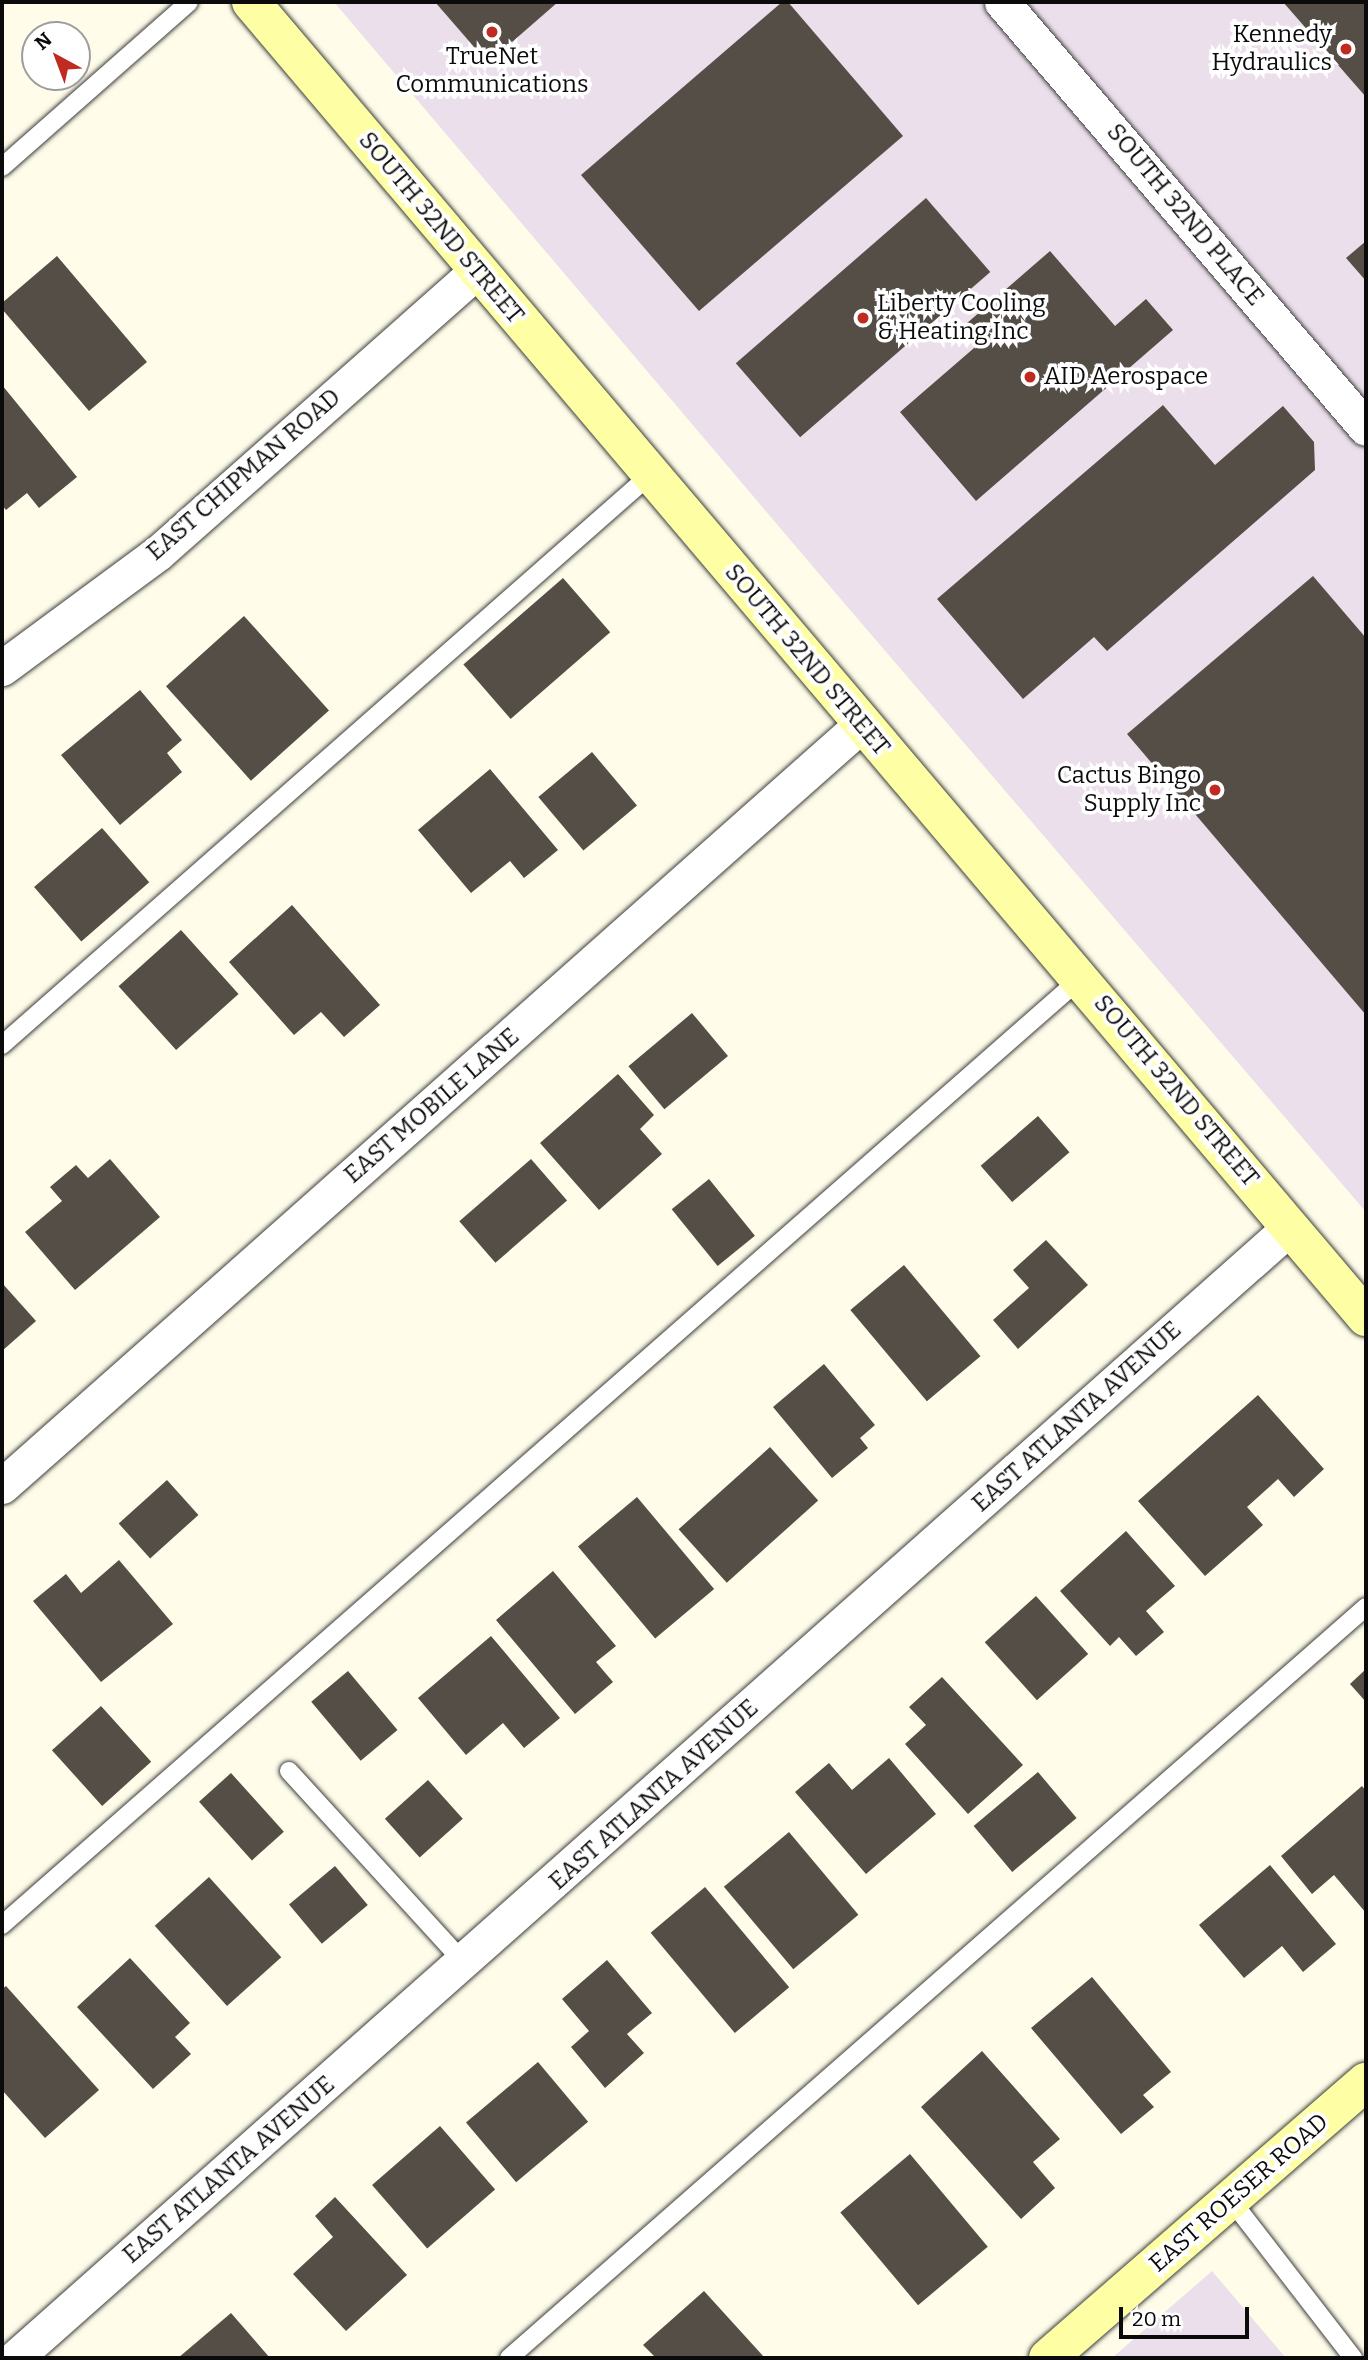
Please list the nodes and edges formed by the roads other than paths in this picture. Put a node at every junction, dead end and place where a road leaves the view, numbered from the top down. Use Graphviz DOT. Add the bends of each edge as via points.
graph roads {
  1 [pos="189,2"];
  2 [pos="251,2"];
  3 [pos="1002,2"];
  4 [pos="2,167"];
  5 [pos="477,271"];
  6 [pos="1366,428"];
  7 [pos="650,475"];
  8 [pos="2,668"];
  9 [pos="861,725"];
  10 [pos="1080,979"];
  11 [pos="2,1045"];
  12 [pos="1290,1227"];
  13 [pos="1366,1317"];
  14 [pos="2,1486"];
  15 [pos="1366,1607"];
  16 [pos="289,1771"];
  17 [pos="2,1925"];
  18 [pos="464,1964"];
  19 [pos="1366,2082"];
  20 [pos="1231,2200"];
  21 [pos="15,2358"];
  22 [pos="509,2358"];
  23 [pos="1048,2358"];
  24 [pos="1353,2358"];
  1 -- 4 [label="lane"];
  2 -- 5 [label="main road, SOUTH 32ND STREET"];
  3 -- 6 [label="street, SOUTH 32ND PLACE"];
  5 -- 7 [label="main road, SOUTH 32ND STREET"];
  5 -- 8 [label="street, EAST CHIPMAN ROAD" via="158,553"];
  7 -- 9 [label="main road, SOUTH 32ND STREET"];
  7 -- 11 [label="lane"];
  9 -- 10 [label="main road, SOUTH 32ND STREET"];
  9 -- 14 [label="street, EAST MOBILE LANE"];
  10 -- 12 [label="main road, SOUTH 32ND STREET"];
  10 -- 17 [label="lane"];
  12 -- 13 [label="main road, SOUTH 32ND STREET"];
  12 -- 18 [label="street, EAST ATLANTA AVENUE"];
  15 -- 22 [label="lane"];
  16 -- 18 [label="lane"];
  18 -- 21 [label="street, EAST ATLANTA AVENUE"];
  19 -- 20 [label="main road, EAST ROESER ROAD"];
  20 -- 23 [label="main road, EAST ROESER ROAD"];
  20 -- 24 [label="lane"];
}
